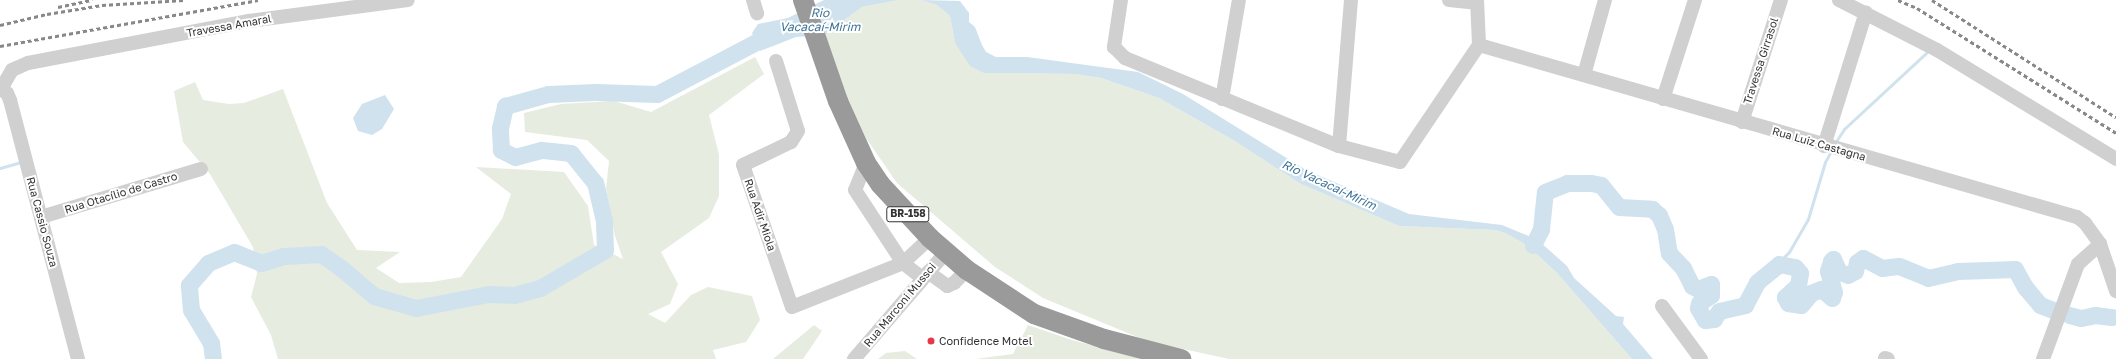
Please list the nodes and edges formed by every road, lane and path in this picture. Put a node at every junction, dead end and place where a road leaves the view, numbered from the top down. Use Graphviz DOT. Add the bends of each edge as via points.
graph roads {
  1 [pos="408,0"];
  2 [pos="753,0"];
  3 [pos="802,0"];
  4 [pos="1121,0"];
  5 [pos="1239,0"];
  6 [pos="1351,0"];
  7 [pos="1449,0"];
  8 [pos="1605,0"];
  9 [pos="1695,0"];
  10 [pos="1781,0"];
  11 [pos="1839,0"];
  12 [pos="1476,1"];
  13 [pos="1866,12"];
  14 [pos="757,13"];
  15 [pos="1479,45"];
  16 [pos="776,61"];
  17 [pos="1584,75"];
  18 [pos="1,89"];
  19 [pos="1222,99"];
  20 [pos="1663,99"];
  21 [pos="1742,122"];
  22 [pos="1339,146"];
  23 [pos="1824,146"];
  24 [pos="2116,159"];
  25 [pos="866,163"];
  26 [pos="201,169"];
  27 [pos="41,217"];
  28 [pos="930,238"];
  29 [pos="2100,244"];
  30 [pos="946,252"];
  31 [pos="903,263"];
  32 [pos="967,270"];
  33 [pos="925,275"];
  34 [pos="2116,291"];
  35 [pos="1662,306"];
  36 [pos="78,359"];
  37 [pos="854,359"];
  38 [pos="1181,359"];
  39 [pos="1700,359"];
  40 [pos="2043,359"];
  1 -- 18 [label="street, Travessa Amaral" via="249,21 18,65 12,70"];
  2 -- 14 [label="street"];
  3 -- 25 [label="highway, BR-158" via="828,75"];
  4 -- 19 [label="street" via="1114,47 1119,53"];
  5 -- 19 [label="street"];
  6 -- 22 [label="street"];
  7 -- 12 [label="street"];
  8 -- 17 [label="street"];
  9 -- 20 [label="street"];
  10 -- 21 [label="street, Travessa Girrasol"];
  11 -- 13 [label="street"];
  12 -- 15 [label="street"];
  13 -- 23 [label="street"];
  13 -- 24 [label="street" via="1990,81"];
  15 -- 17 [label="street, Rua Luiz Castagna"];
  15 -- 22 [label="street" via="1400,162"];
  16 -- 31 [label="street, Rua Adir Miola" via="798,131 790,142 743,165 792,307"];
  17 -- 20 [label="street, Rua Luiz Castagna"];
  18 -- 27 [label="street, Rua Cassio Souza" via="10,100"];
  19 -- 22 [label="street"];
  20 -- 21 [label="street, Rua Luiz Castagna"];
  21 -- 23 [label="street, Rua Luiz Castagna"];
  23 -- 29 [label="street, Rua Luiz Castagna" via="2077,217"];
  25 -- 28 [label="highway, BR-158" via="880,184"];
  25 -- 31 [label="street" via="855,190"];
  26 -- 27 [label="street, Rua Otacílio de Castro"];
  27 -- 36 [label="street, Rua Cassio Souza"];
  28 -- 30 [label="highway, BR-158"];
  28 -- 31 [label="street"];
  29 -- 34 [label="street, Rua Luiz Castagna"];
  29 -- 40 [label="street" via="2078,264"];
  30 -- 32 [label="highway, BR-158"];
  30 -- 33 [label="street, Rua Marconi Mussoi"];
  31 -- 33 [label="street"];
  32 -- 33 [label="street" via="954,283 947,286"];
  32 -- 38 [label="highway, BR-158" via="1034,314 1104,339"];
  33 -- 37 [label="street, Rua Marconi Mussoi"];
  35 -- 39 [label="street"];
}
